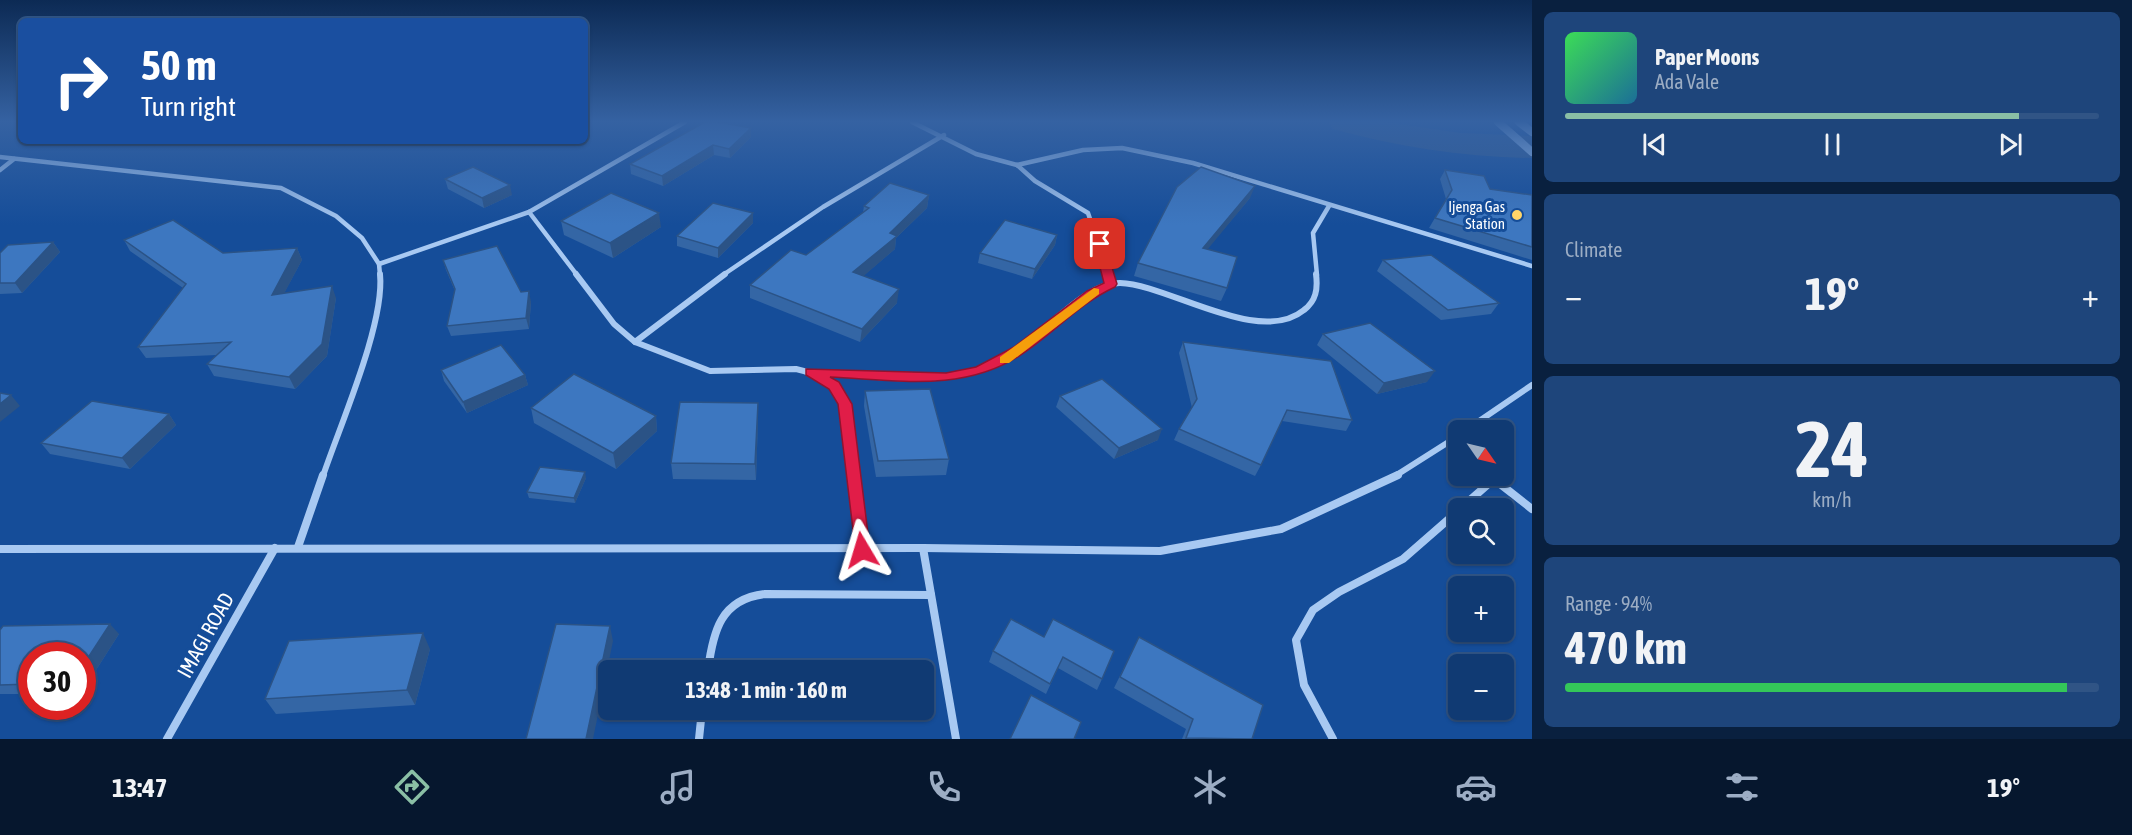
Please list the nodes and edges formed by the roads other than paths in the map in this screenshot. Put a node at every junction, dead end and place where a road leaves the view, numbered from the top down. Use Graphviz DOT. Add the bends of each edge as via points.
graph roads {
  1 [pos="625,156"];
  2 [pos="905,156"];
  3 [pos="980,156"];
  4 [pos="1054,156"];
  5 [pos="1162,156"];
  6 [pos="0,157"];
  7 [pos="14,159"];
  8 [pos="1017,165"];
  9 [pos="0,170"];
  10 [pos="1329,206"];
  11 [pos="529,212"];
  12 [pos="379,264"];
  13 [pos="1532,266"];
  14 [pos="1111,284"];
  15 [pos="635,342"];
  16 [pos="810,372"];
  17 [pos="1532,385"];
  18 [pos="1481,420"];
  19 [pos="1448,443"];
  20 [pos="1483,486"];
  21 [pos="1503,486"];
  22 [pos="1471,498"];
  23 [pos="1532,509"];
  24 [pos="1448,520"];
  25 [pos="298,547"];
  26 [pos="275,548"];
  27 [pos="923,548"];
  28 [pos="0,549"];
  29 [pos="862,550"];
  30 [pos="931,595"];
  31 [pos="709,660"];
  32 [pos="701,720"];
  33 [pos="167,739"];
  34 [pos="699,739"];
  35 [pos="956,739"];
  36 [pos="1333,739"];
  1 -- 11 [label="street"];
  2 -- 15 [label="street" via="713,280"];
  3 -- 8 [label="street"];
  4 -- 8 [label="street"];
  5 -- 10 [label="street"];
  6 -- 7 [label="street"];
  7 -- 9 [label="street"];
  7 -- 12 [label="street" via="281,188 336,216 362,238"];
  8 -- 14 [label="street" via="1035,181 1088,213"];
  10 -- 13 [label="street"];
  10 -- 14 [label="street" via="1315,224 1312,236 1318,275 1315,298 1299,314 1273,320 1238,317 1131,285"];
  11 -- 12 [label="street"];
  11 -- 15 [label="street" via="614,324"];
  12 -- 25 [label="street" via="381,285 370,340"];
  14 -- 16 [label="street" via="1091,293 1008,358 979,371 946,377"];
  15 -- 16 [label="street" via="710,371"];
  16 -- 29 [label="street" via="834,386 845,404"];
  17 -- 18 [label="street"];
  19 -- 27 [label="street" via="1408,470 1281,529 1160,551"];
  20 -- 22 [label="street"];
  21 -- 23 [label="street"];
  24 -- 36 [label="street" via="1403,559 1313,610 1296,640 1304,685"];
  25 -- 26 [label="street"];
  25 -- 29 [label="street"];
  26 -- 28 [label="street"];
  26 -- 33 [label="street, IMAGI ROAD"];
  27 -- 29 [label="street"];
  27 -- 30 [label="street"];
  30 -- 31 [label="street" via="744,597 731,606 721,622"];
  30 -- 35 [label="street"];
  32 -- 34 [label="street"];
}
